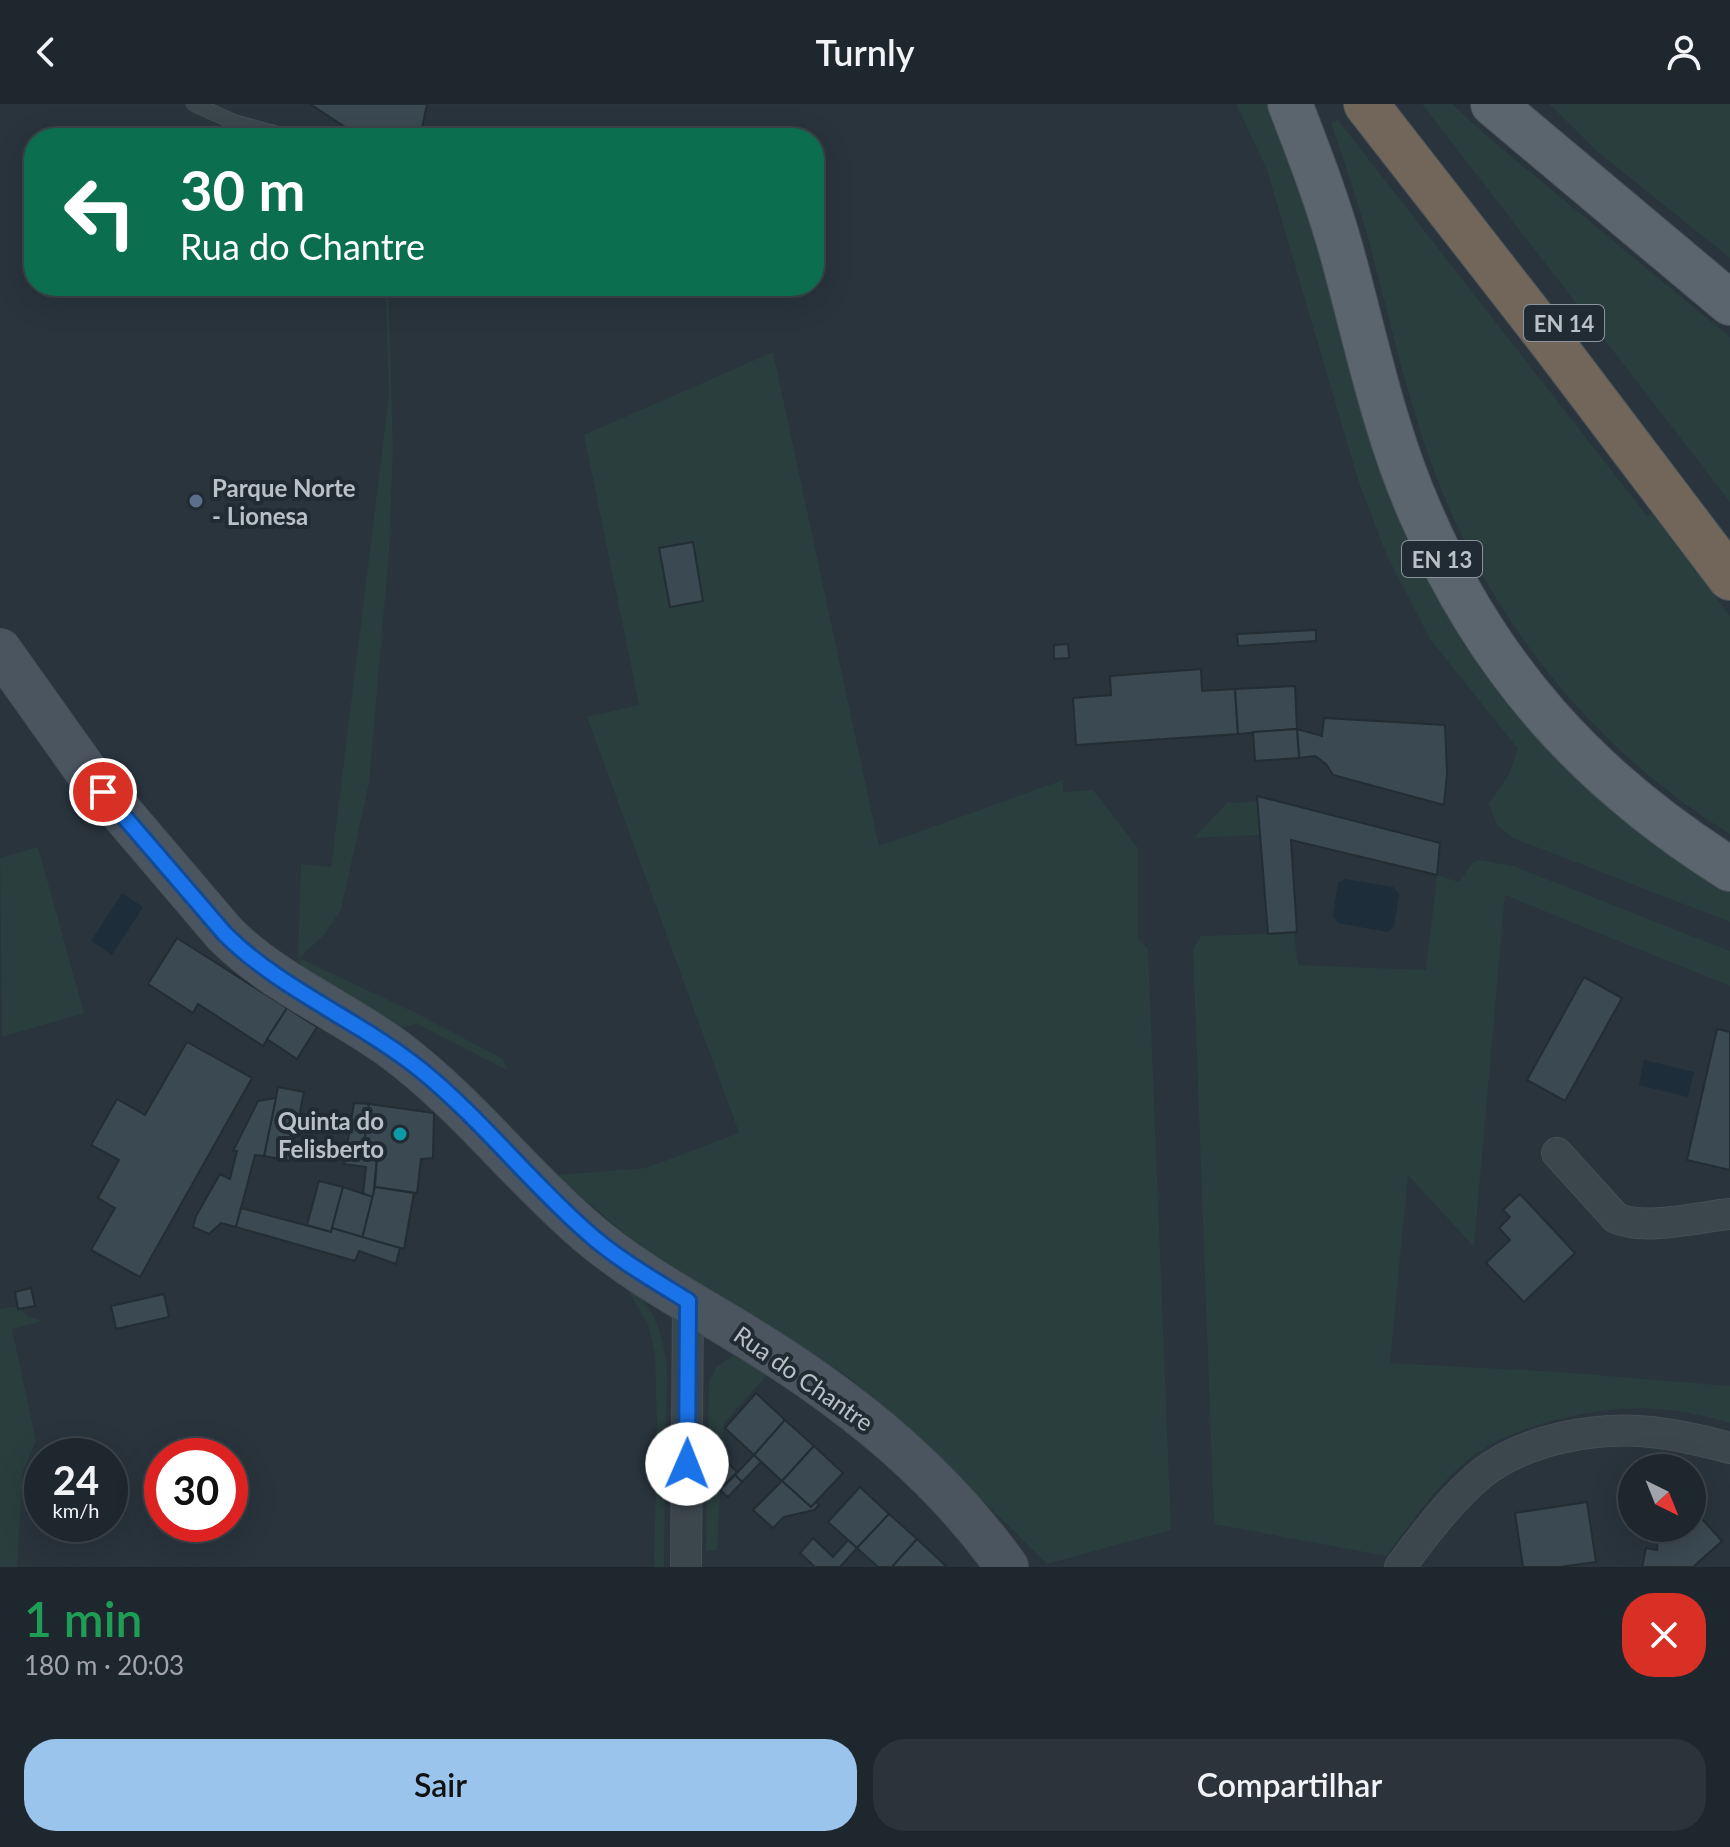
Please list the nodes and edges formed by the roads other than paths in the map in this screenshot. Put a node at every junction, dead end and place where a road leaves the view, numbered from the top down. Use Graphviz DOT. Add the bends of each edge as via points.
graph roads {
  1 [pos="194,104"];
  2 [pos="1290,104"];
  3 [pos="1366,104"];
  4 [pos="1396,104"];
  5 [pos="1493,104"];
  6 [pos="256,128"];
  7 [pos="1730,303"];
  8 [pos="1730,544"];
  9 [pos="1730,578"];
  10 [pos="0,650"];
  11 [pos="1730,869"];
  12 [pos="1557,1153"];
  13 [pos="1730,1214"];
  14 [pos="688,1301"];
  15 [pos="1730,1448"];
  16 [pos="686,1567"];
  17 [pos="1007,1567"];
  18 [pos="1400,1567"];
  1 -- 6 [label="lane"];
  2 -- 11 [label="main road, EN 13" via="1341,250 1388,423 1454,585 1496,654 1580,752 1662,824"];
  3 -- 9 [label="highway, EN 14"];
  4 -- 8 [label="highway, EN 14"];
  5 -- 7 [label="main road"];
  10 -- 14 [label="street, Rua do Chantre" via="86,771 247,956 419,1068 587,1232"];
  12 -- 13 [label="street" via="1623,1221"];
  14 -- 16 [label="street"];
  14 -- 17 [label="street, Rua do Chantre" via="829,1391 890,1438 966,1515"];
  15 -- 18 [label="street" via="1648,1432 1594,1434 1538,1446 1482,1474 1446,1508"];
}
